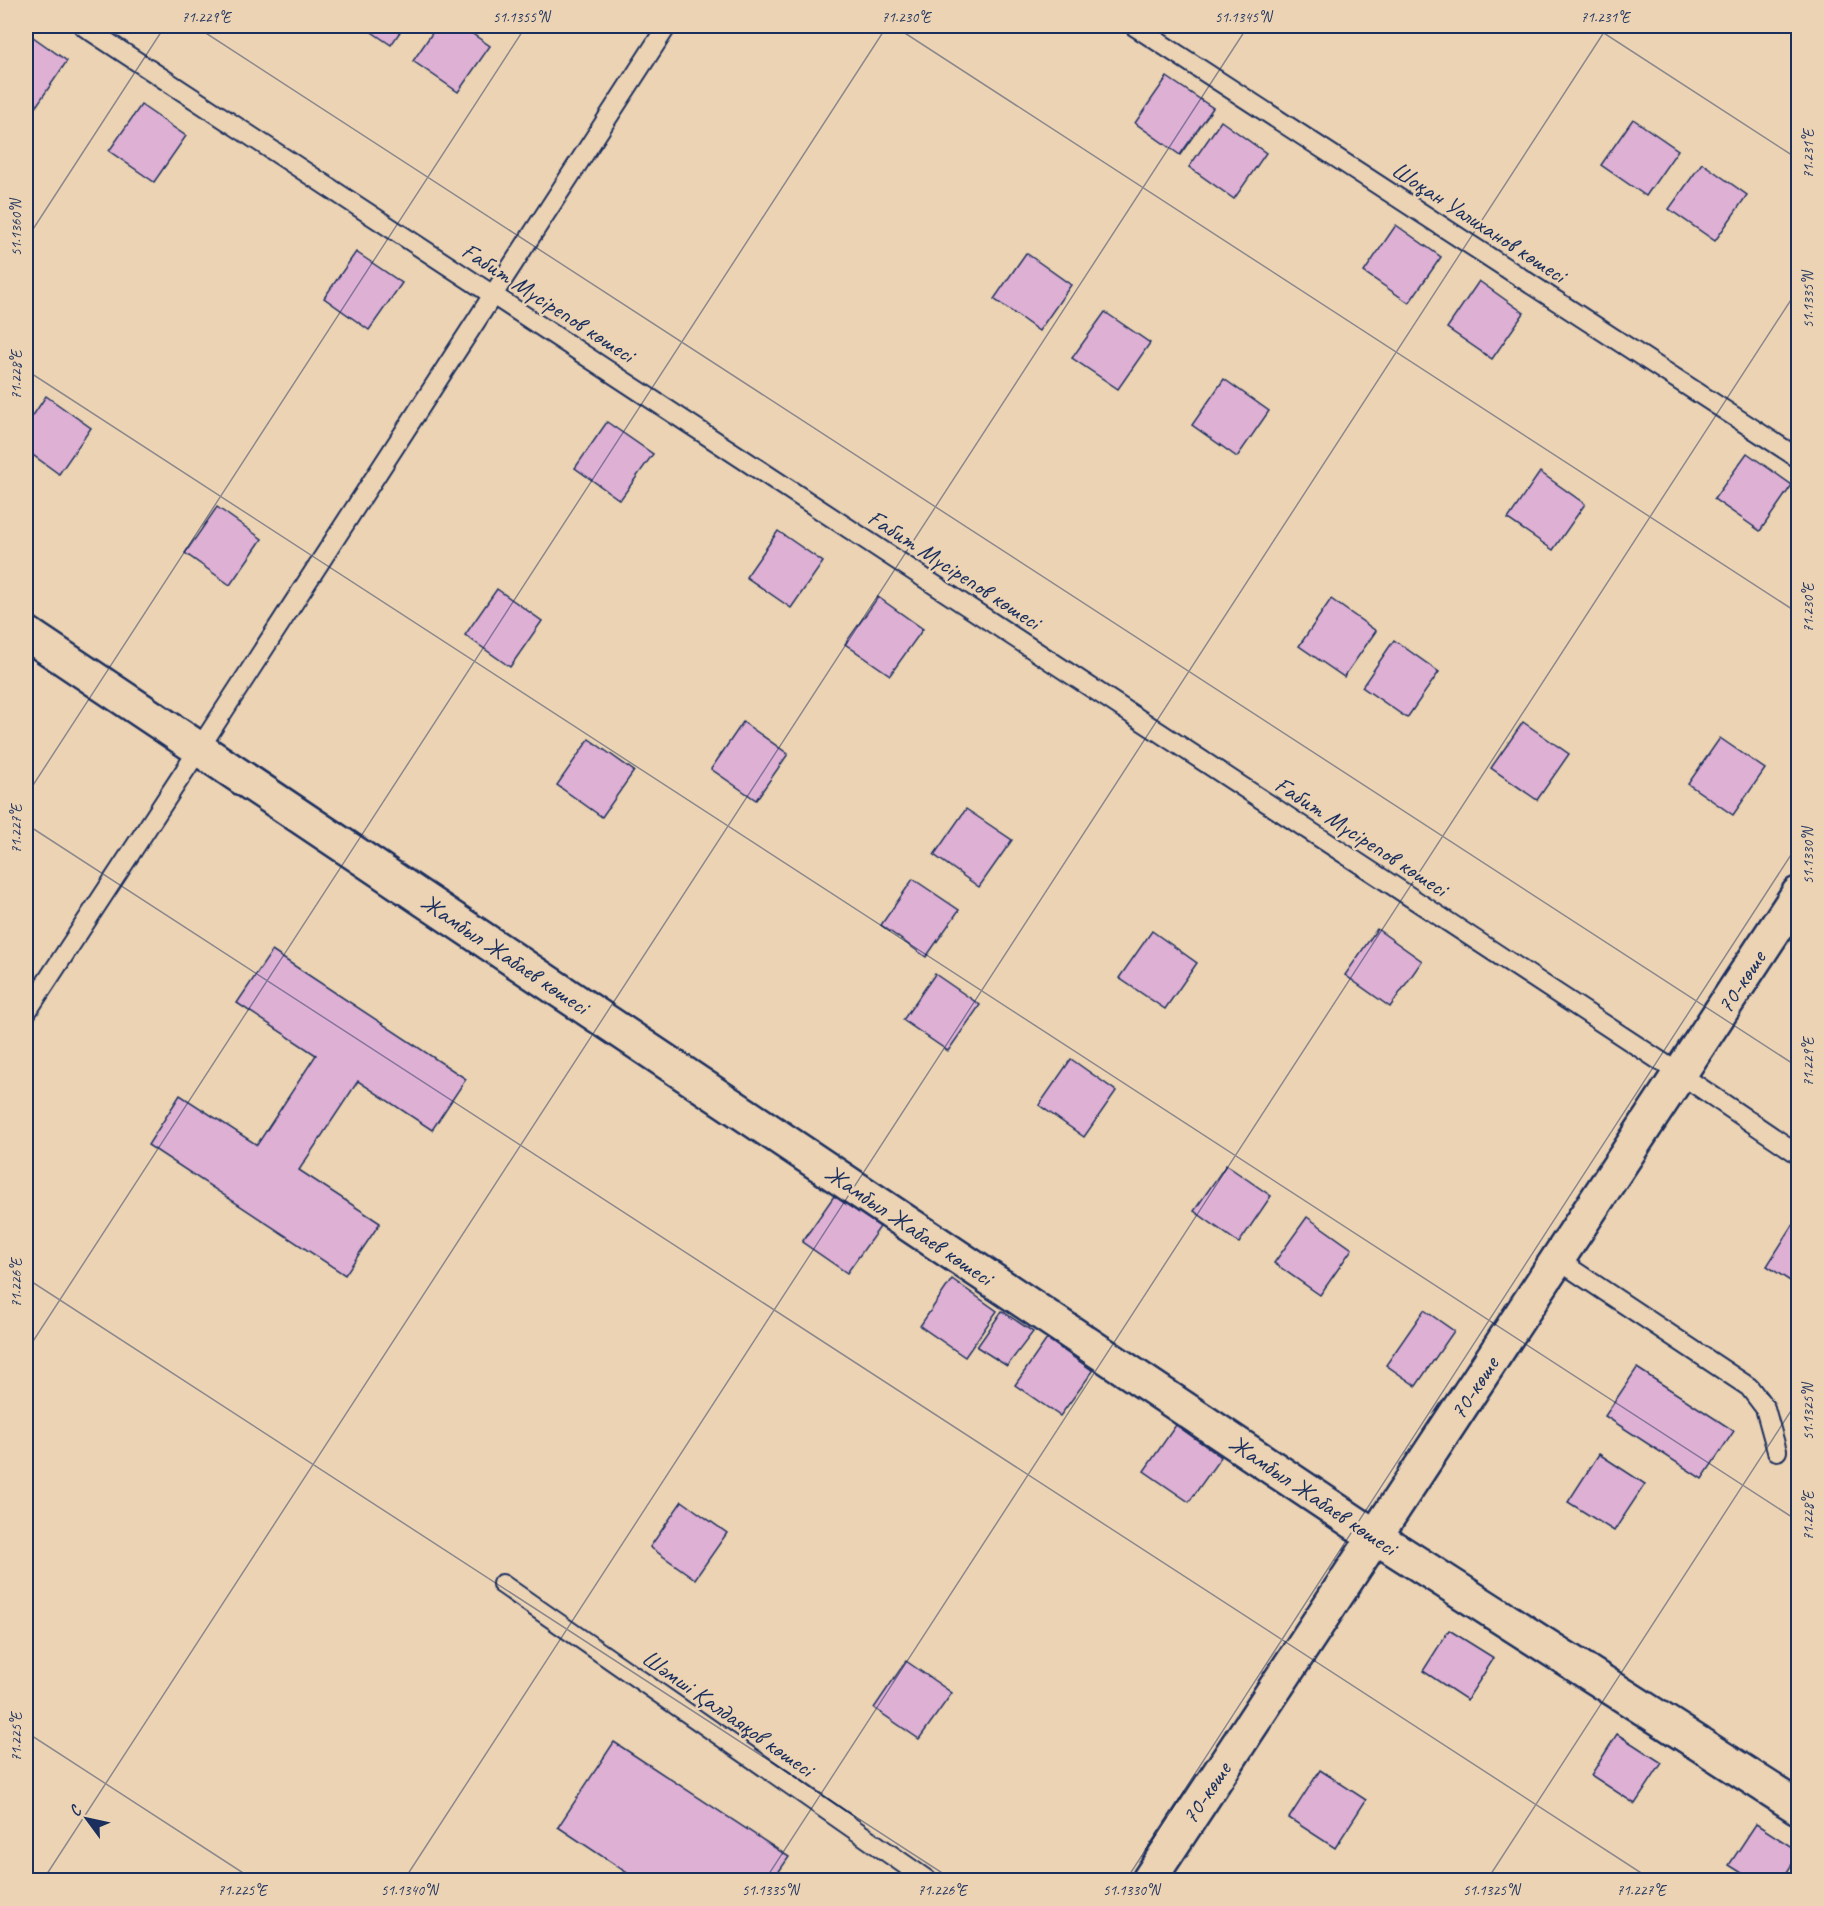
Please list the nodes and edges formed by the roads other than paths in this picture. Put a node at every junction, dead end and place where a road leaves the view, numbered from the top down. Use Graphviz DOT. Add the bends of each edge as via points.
graph roads {
  1 [pos="83,26"];
  2 [pos="667,26"];
  3 [pos="1134,26"];
  4 [pos="493,295"];
  5 [pos="1798,458"];
  6 [pos="26,633"];
  7 [pos="199,749"];
  8 [pos="1798,894"];
  9 [pos="26,1013"];
  10 [pos="1680,1074"];
  11 [pos="1798,1154"];
  12 [pos="1558,1260"];
  13 [pos="1777,1451"];
  14 [pos="1376,1537"];
  15 [pos="502,1584"];
  16 [pos="1798,1807"];
  17 [pos="927,1881"];
  18 [pos="1149,1881"];
  1 -- 4 [label="lane, Ғабит Мүсірепов көшесі"];
  2 -- 4 [label="lane"];
  3 -- 5 [label="lane, Шоқан Уалиханов көшесі"];
  4 -- 7 [label="lane"];
  4 -- 10 [label="lane, Ғабит Мүсірепов көшесі"];
  6 -- 7 [label="street, Жамбыл Жабаев көшесі"];
  7 -- 9 [label="lane"];
  7 -- 14 [label="street, Жамбыл Жабаев көшесі"];
  8 -- 10 [label="street, 70-көше"];
  10 -- 11 [label="lane, Ғабит Мүсірепов көшесі"];
  10 -- 12 [label="street, 70-көше"];
  12 -- 13 [label="lane" via="1749,1387 1765,1408"];
  12 -- 14 [label="street, 70-көше"];
  14 -- 16 [label="street, Жамбыл Жабаев көшесі"];
  14 -- 18 [label="street, 70-көше"];
  15 -- 17 [label="lane, Шәмші Қалдаяқов көшесі"];
}
